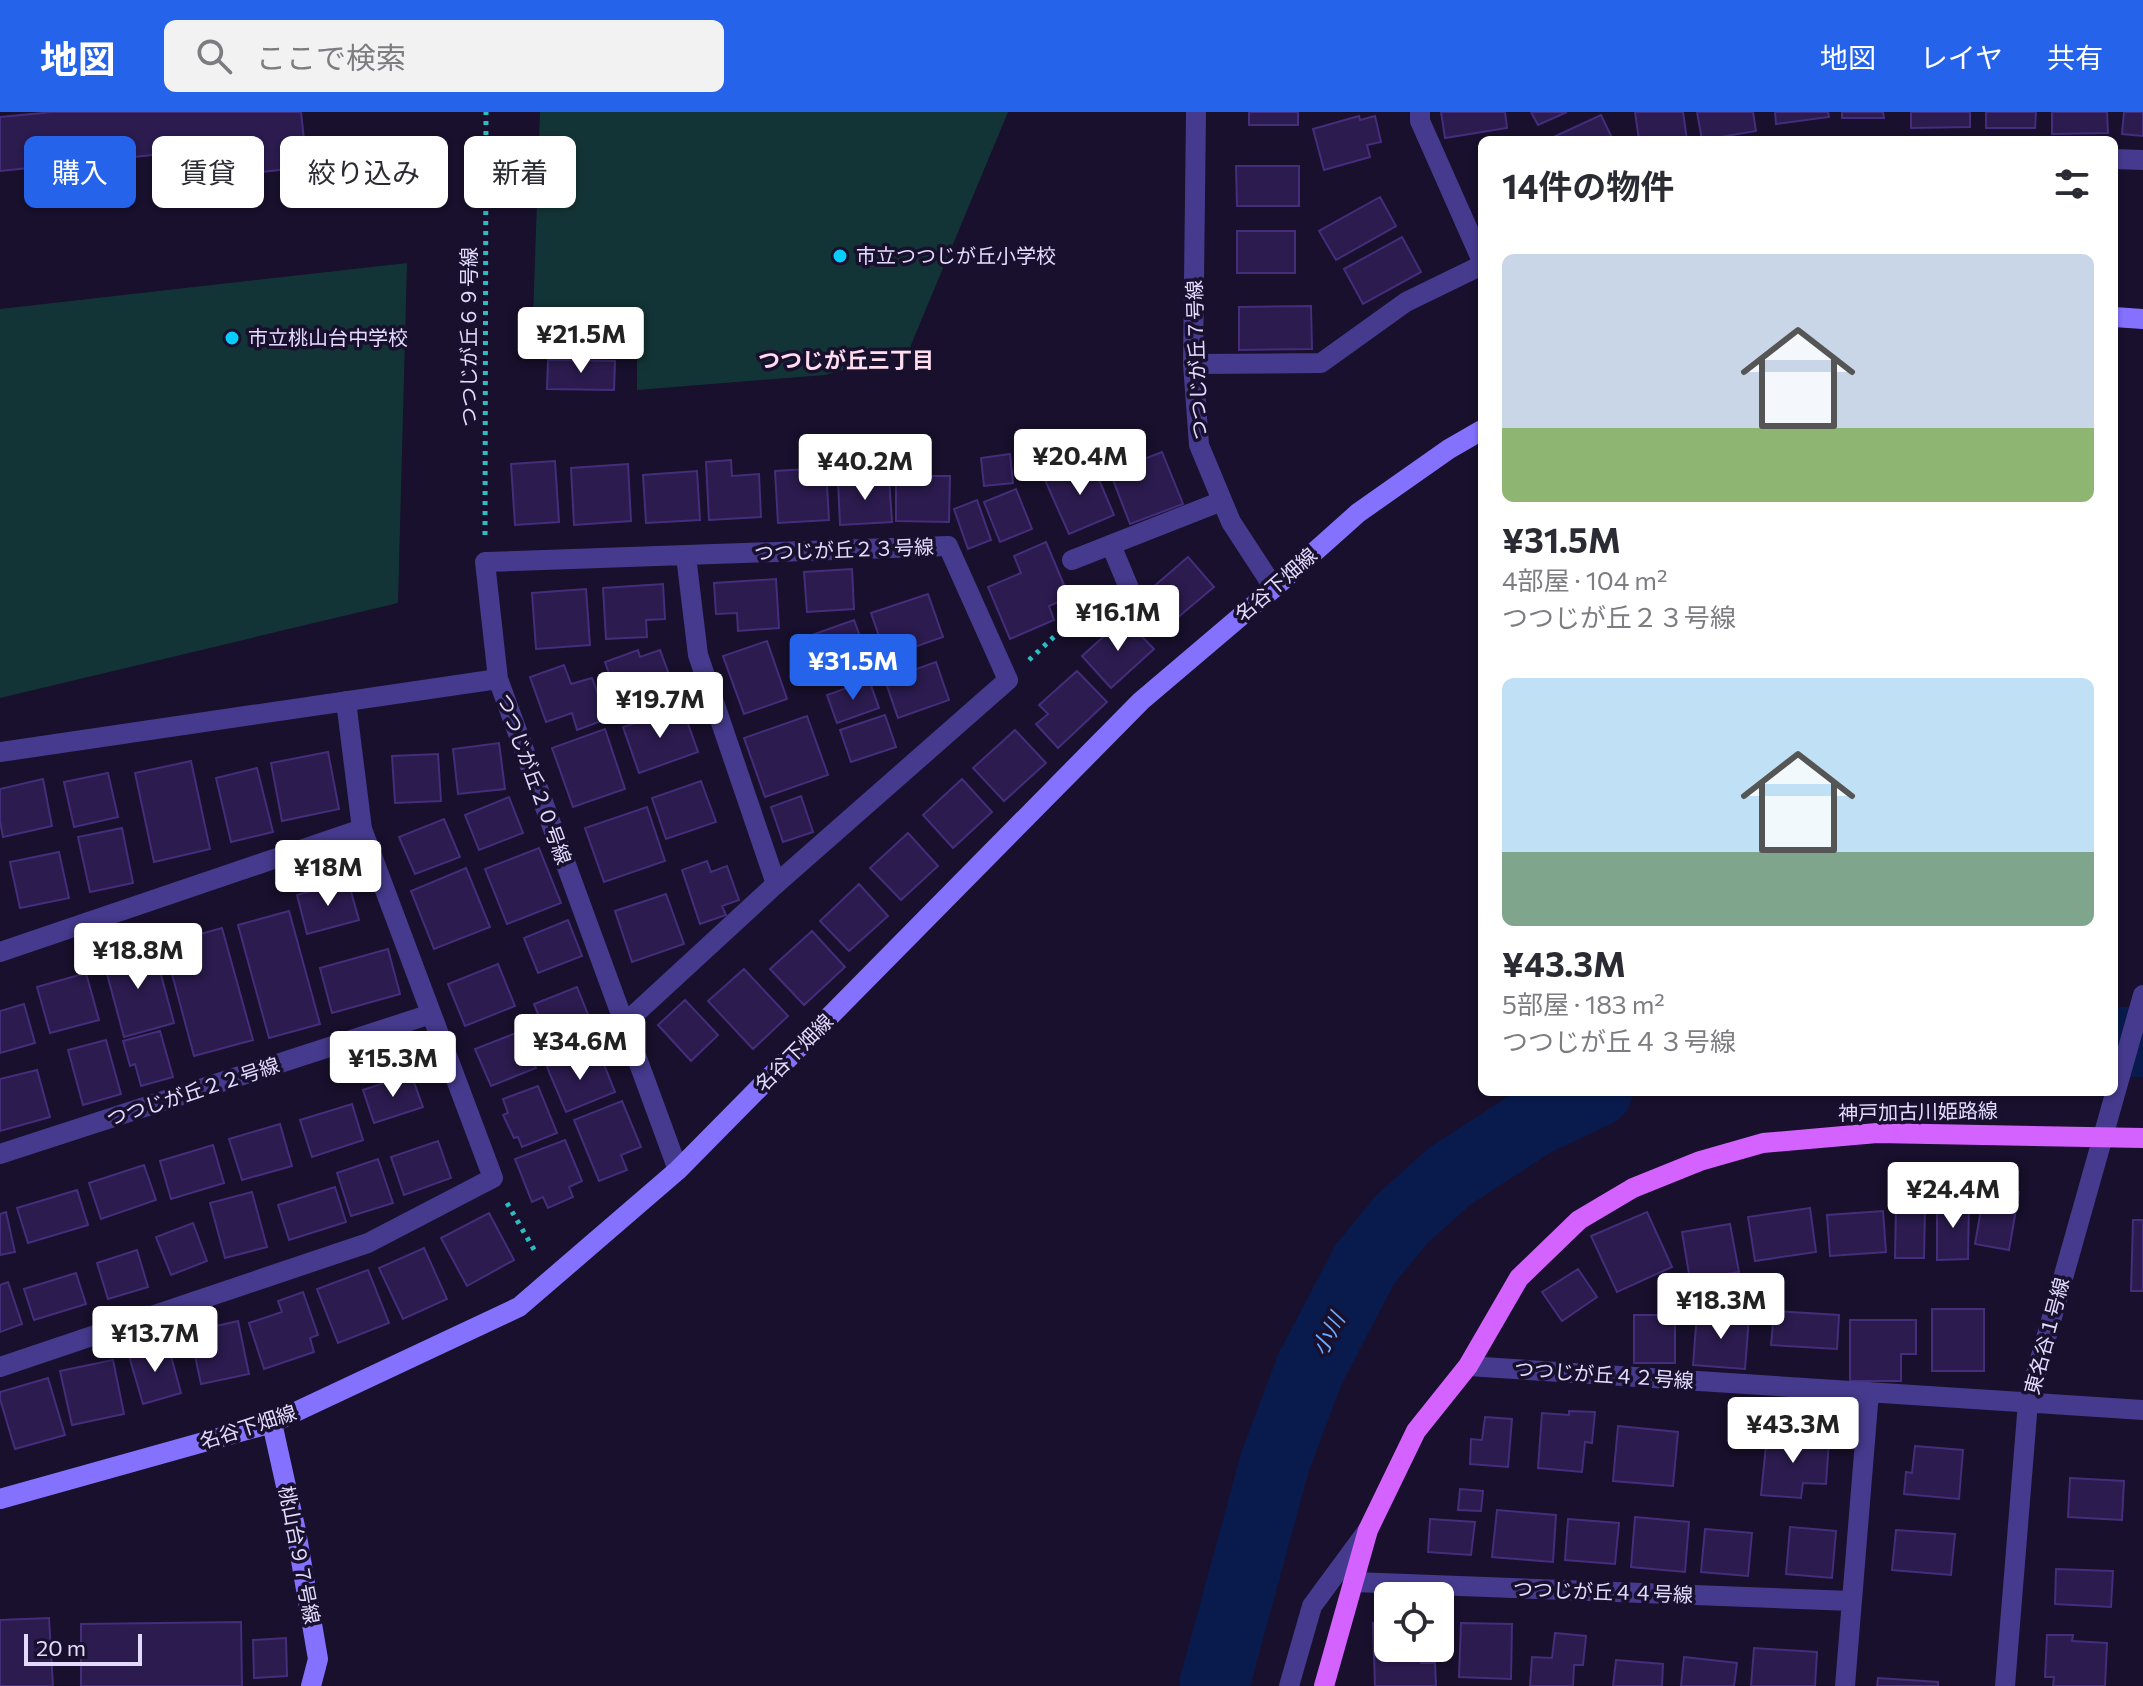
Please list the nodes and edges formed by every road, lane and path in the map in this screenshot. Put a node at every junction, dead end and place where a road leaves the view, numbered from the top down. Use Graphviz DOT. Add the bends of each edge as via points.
graph roads {
  1 [pos="486,112"];
  2 [pos="1196,112"];
  3 [pos="1420,112"];
  4 [pos="2118,159"];
  5 [pos="2143,160"];
  6 [pos="1478,254"];
  7 [pos="1478,265"];
  8 [pos="2118,317"];
  9 [pos="2143,319"];
  10 [pos="1193,364"];
  11 [pos="1478,432"];
  12 [pos="1222,501"];
  13 [pos="1111,545"];
  14 [pos="686,556"];
  15 [pos="1072,560"];
  16 [pos="485,562"];
  17 [pos="1126,580"];
  18 [pos="1274,588"];
  19 [pos="498,679"];
  20 [pos="1008,680"];
  21 [pos="346,701"];
  22 [pos="0,752"];
  23 [pos="362,829"];
  24 [pos="776,884"];
  25 [pos="0,952"];
  26 [pos="2143,995"];
  27 [pos="431,1014"];
  28 [pos="624,1024"];
  29 [pos="2118,1082"];
  30 [pos="2114,1096"];
  31 [pos="2143,1138"];
  32 [pos="0,1154"];
  33 [pos="678,1170"];
  34 [pos="493,1178"];
  35 [pos="551,1279"];
  36 [pos="1468,1366"];
  37 [pos="0,1367"];
  38 [pos="1869,1392"];
  39 [pos="2028,1402"];
  40 [pos="2143,1410"];
  41 [pos="272,1423"];
  42 [pos="0,1499"];
  43 [pos="1368,1530"];
  44 [pos="1354,1582"];
  45 [pos="1852,1601"];
  46 [pos="311,1686"];
  47 [pos="1289,1686"];
  48 [pos="1324,1686"];
  49 [pos="1845,1686"];
  50 [pos="2005,1686"];
  1 -- 16 [label="path, つつじが丘６９号線"];
  2 -- 10 [label="street, つつじが丘７号線"];
  3 -- 6 [label="street"];
  4 -- 5 [label="street"];
  7 -- 10 [label="street" via="1406,302 1321,363"];
  8 -- 9 [label="street"];
  10 -- 12 [label="street, つつじが丘７号線" via="1199,445"];
  11 -- 18 [label="street, 名谷下畑線" via="1358,513"];
  12 -- 13 [label="street"];
  12 -- 18 [label="street, つつじが丘７号線"];
  13 -- 15 [label="street"];
  13 -- 17 [label="street"];
  14 -- 16 [label="street, つつじが丘２３号線"];
  14 -- 20 [label="street, つつじが丘２３号線" via="948,546"];
  14 -- 24 [label="street" via="698,655"];
  16 -- 19 [label="street"];
  17 -- 20 [label="path"];
  18 -- 33 [label="street, 名谷下畑線" via="1141,701"];
  19 -- 21 [label="street, つつじが丘２０号線"];
  19 -- 28 [label="street, つつじが丘２０号線"];
  20 -- 24 [label="street"];
  21 -- 22 [label="street, つつじが丘２０号線"];
  21 -- 23 [label="street"];
  23 -- 25 [label="street"];
  23 -- 27 [label="street"];
  24 -- 28 [label="street"];
  26 -- 29 [label="street, 東名谷１号線"];
  27 -- 32 [label="street, つつじが丘２２号線"];
  27 -- 34 [label="street"];
  28 -- 33 [label="street, つつじが丘２０号線"];
  30 -- 39 [label="street, 東名谷１号線"];
  31 -- 36 [label="main road, 神戸加古川姫路線" via="1877,1133 1763,1143 1700,1161 1633,1188 1579,1220 1519,1278"];
  33 -- 35 [label="street, 名谷下畑線"];
  34 -- 35 [label="path"];
  34 -- 37 [label="street" via="368,1243"];
  35 -- 41 [label="street, 名谷下畑線" via="519,1307"];
  36 -- 38 [label="street, つつじが丘４２号線"];
  36 -- 43 [label="main road, 神戸加古川姫路線" via="1416,1431"];
  38 -- 39 [label="street, つつじが丘４２号線"];
  38 -- 45 [label="street"];
  39 -- 40 [label="street, つつじが丘４２号線"];
  39 -- 50 [label="street, 東名谷１号線"];
  41 -- 42 [label="street, 名谷下畑線"];
  41 -- 46 [label="street, 桃山台９７号線" via="318,1659"];
  43 -- 44 [label="main road, 神戸加古川姫路線"];
  43 -- 47 [label="street" via="1312,1606"];
  44 -- 45 [label="street, つつじが丘４４号線"];
  44 -- 48 [label="main road, 神戸加古川姫路線"];
  45 -- 49 [label="street"];
}
